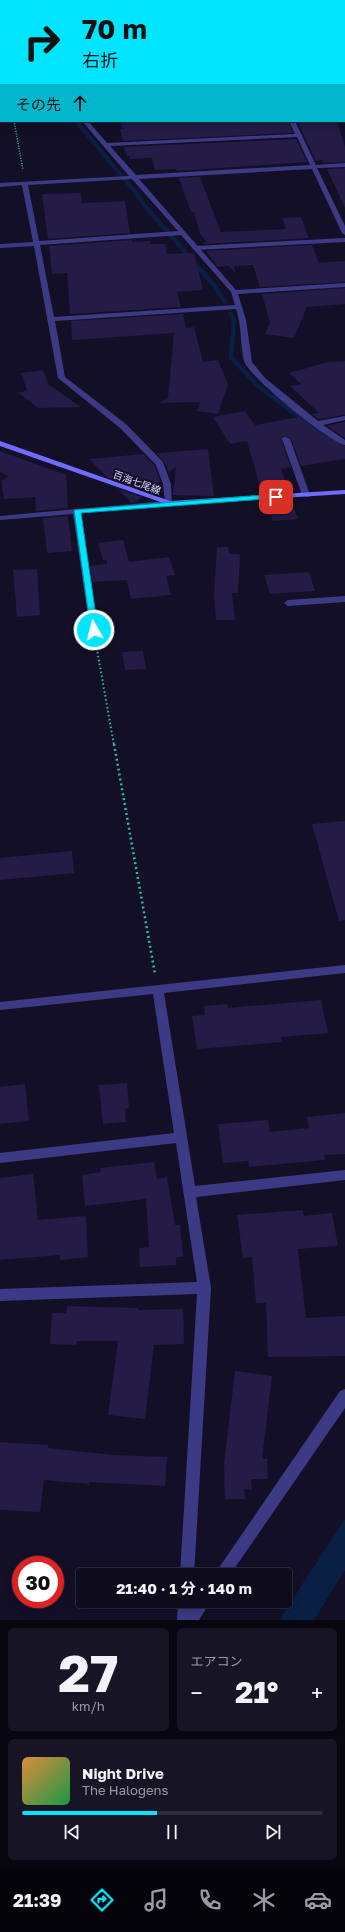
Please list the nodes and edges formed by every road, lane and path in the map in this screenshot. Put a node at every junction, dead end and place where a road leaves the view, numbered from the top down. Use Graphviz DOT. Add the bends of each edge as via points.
graph roads {
  1 [pos="14,122"];
  2 [pos="86,122"];
  3 [pos="292,122"];
  4 [pos="299,135"];
  5 [pos="106,145"];
  6 [pos="345,165"];
  7 [pos="315,167"];
  8 [pos="127,178"];
  9 [pos="25,184"];
  10 [pos="0,185"];
  11 [pos="345,233"];
  12 [pos="182,234"];
  13 [pos="345,240"];
  14 [pos="35,243"];
  15 [pos="0,246"];
  16 [pos="195,248"];
  17 [pos="345,285"];
  18 [pos="234,292"];
  19 [pos="239,307"];
  20 [pos="50,319"];
  21 [pos="345,418"];
  22 [pos="318,424"];
  23 [pos="286,439"];
  24 [pos="0,443"];
  25 [pos="345,443"];
  26 [pos="345,492"];
  27 [pos="306,495"];
  28 [pos="169,504"];
  29 [pos="77,512"];
  30 [pos="0,518"];
  31 [pos="345,599"];
  32 [pos="288,603"];
  33 [pos="94,630"];
  34 [pos="345,969"];
  35 [pos="158,989"];
  36 [pos="0,1006"];
  37 [pos="181,1137"];
  38 [pos="0,1158"];
  39 [pos="345,1175"];
  40 [pos="189,1192"];
  41 [pos="204,1288"];
  42 [pos="0,1295"];
  43 [pos="345,1396"];
  44 [pos="187,1568"];
  45 [pos="226,1568"];
  46 [pos="186,1608"];
  47 [pos="198,1608"];
  48 [pos="185,1620"];
  49 [pos="190,1620"];
  1 -- 9 [label="path"];
  2 -- 5 [label="street"];
  3 -- 4 [label="street"];
  4 -- 5 [label="street"];
  4 -- 7 [label="street"];
  5 -- 8 [label="street"];
  6 -- 7 [label="street"];
  7 -- 8 [label="street"];
  7 -- 11 [label="street"];
  8 -- 9 [label="street"];
  8 -- 12 [label="street"];
  9 -- 10 [label="street"];
  9 -- 14 [label="street"];
  12 -- 14 [label="street"];
  12 -- 16 [label="street"];
  13 -- 16 [label="street"];
  14 -- 15 [label="street"];
  14 -- 20 [label="street"];
  16 -- 18 [label="street"];
  17 -- 18 [label="street"];
  18 -- 19 [label="street"];
  19 -- 20 [label="street"];
  19 -- 22 [label="street" via="248,362 262,380"];
  20 -- 28 [label="street" via="62,378 123,426 160,464 167,484"];
  21 -- 22 [label="street"];
  22 -- 25 [label="street"];
  23 -- 27 [label="street"];
  24 -- 28 [label="main road, 百海七尾線"];
  26 -- 27 [label="main road, 百海七尾線"];
  27 -- 28 [label="main road, 百海七尾線"];
  28 -- 29 [label="street"];
  29 -- 30 [label="street"];
  29 -- 33 [label="street"];
  31 -- 32 [label="street"];
  33 -- 35 [label="path"];
  34 -- 35 [label="street"];
  35 -- 36 [label="street"];
  35 -- 37 [label="street"];
  37 -- 38 [label="street"];
  37 -- 40 [label="street"];
  39 -- 40 [label="street"];
  40 -- 41 [label="street"];
  41 -- 42 [label="street"];
  41 -- 44 [label="street"];
  43 -- 45 [label="street"];
  46 -- 48 [label="street"];
  47 -- 49 [label="street"];
}
